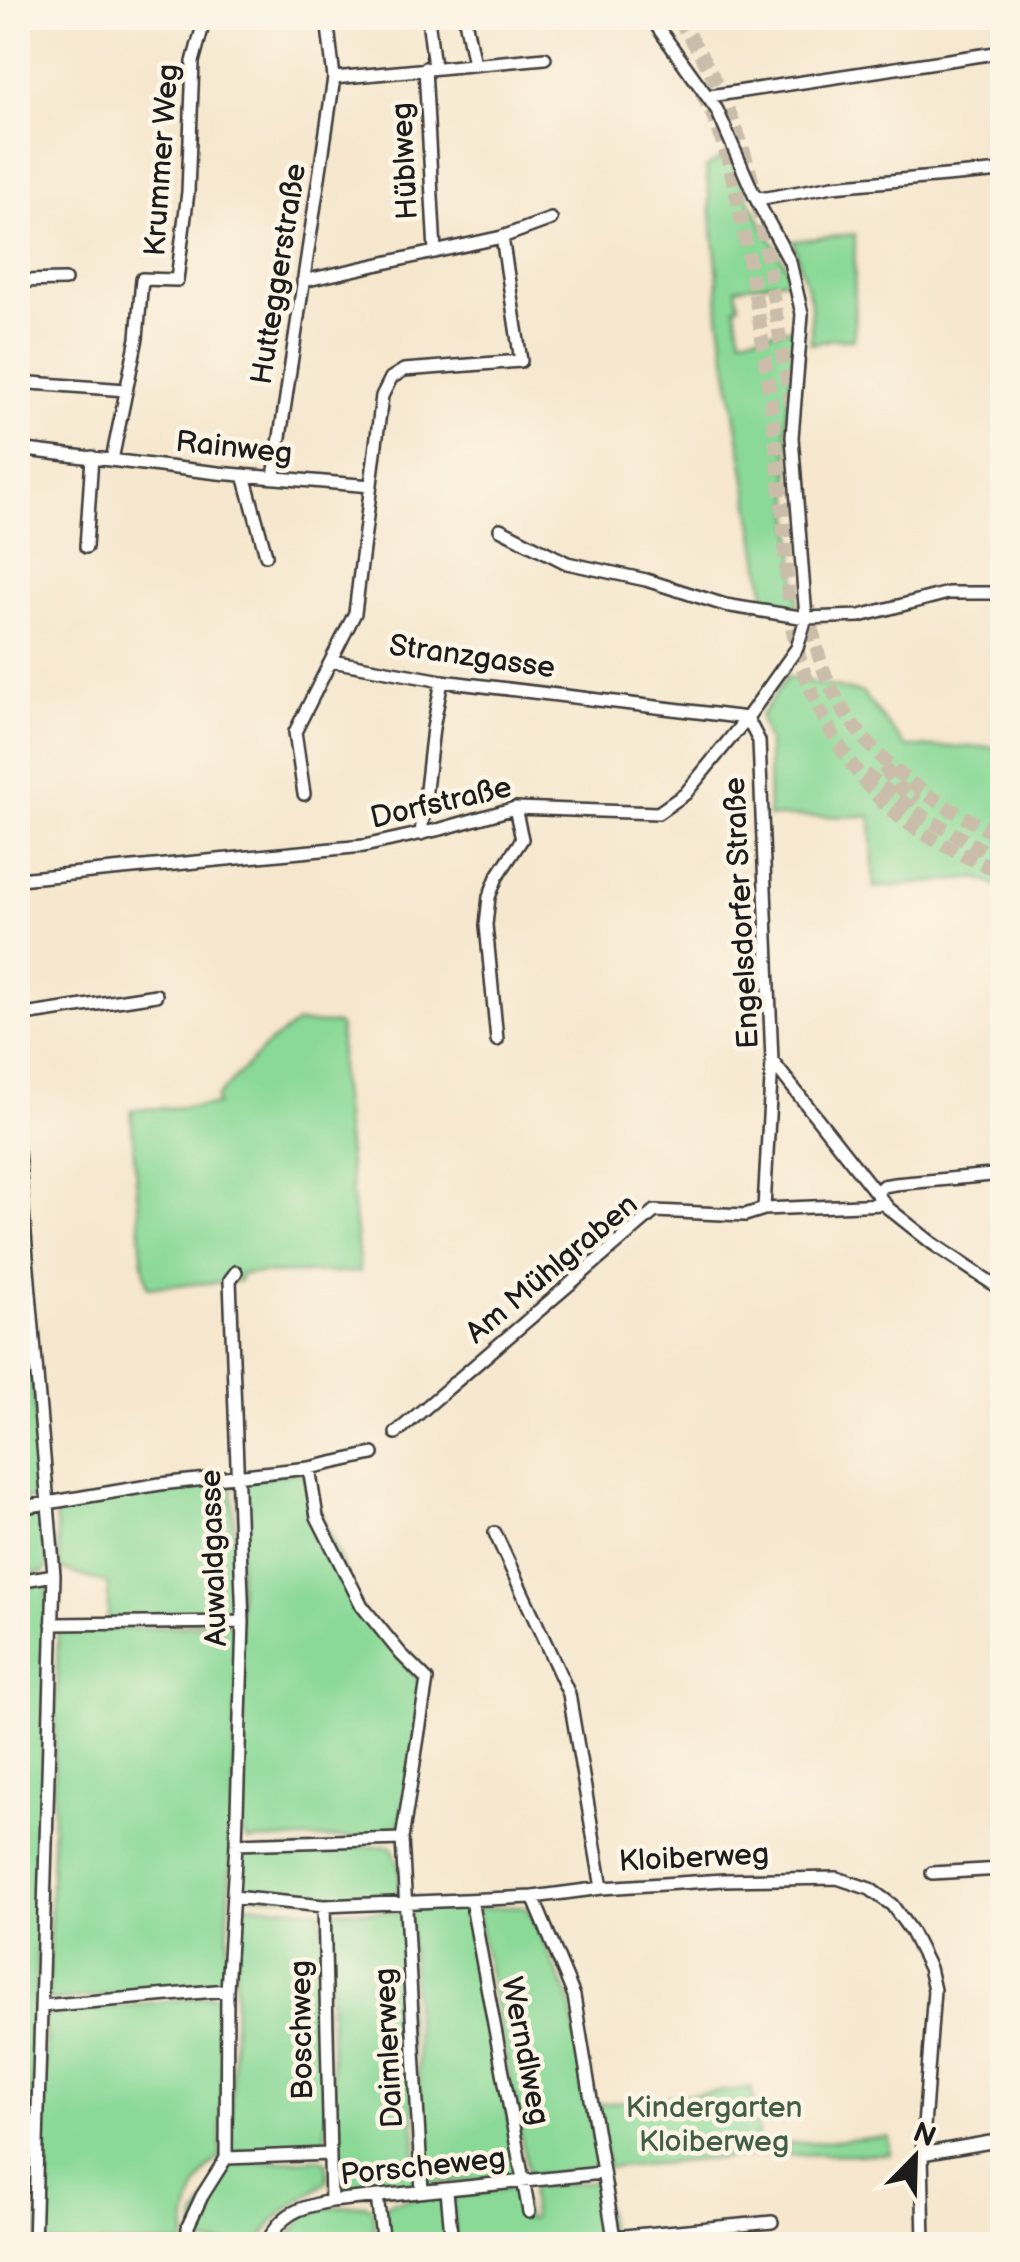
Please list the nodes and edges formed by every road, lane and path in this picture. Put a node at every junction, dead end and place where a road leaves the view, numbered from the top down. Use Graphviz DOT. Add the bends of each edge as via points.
graph roads {
  1 [pos="204,18"];
  2 [pos="328,18"];
  3 [pos="428,18"];
  4 [pos="651,18"];
  5 [pos="464,19"];
  6 [pos="1002,52"];
  7 [pos="545,58"];
  8 [pos="474,64"];
  9 [pos="429,68"];
  10 [pos="334,78"];
  11 [pos="710,96"];
  12 [pos="1002,171"];
  13 [pos="755,197"];
  14 [pos="551,219"];
  15 [pos="502,237"];
  16 [pos="435,252"];
  17 [pos="65,280"];
  18 [pos="18,281"];
  19 [pos="303,281"];
  20 [pos="18,382"];
  21 [pos="126,390"];
  22 [pos="18,448"];
  23 [pos="92,457"];
  24 [pos="112,460"];
  25 [pos="244,475"];
  26 [pos="274,477"];
  27 [pos="371,486"];
  28 [pos="500,529"];
  29 [pos="86,547"];
  30 [pos="266,555"];
  31 [pos="1002,592"];
  32 [pos="806,618"];
  33 [pos="332,661"];
  34 [pos="442,681"];
  35 [pos="747,718"];
  36 [pos="304,794"];
  37 [pos="515,808"];
  38 [pos="420,834"];
  39 [pos="18,878"];
  40 [pos="156,995"];
  41 [pos="18,1016"];
  42 [pos="497,1040"];
  43 [pos="772,1061"];
  44 [pos="18,1152"];
  45 [pos="1002,1174"];
  46 [pos="877,1192"];
  47 [pos="885,1204"];
  48 [pos="764,1210"];
  49 [pos="236,1272"];
  50 [pos="1002,1290"];
  51 [pos="396,1433"];
  52 [pos="373,1454"];
  53 [pos="309,1468"];
  54 [pos="236,1475"];
  55 [pos="50,1502"];
  56 [pos="18,1508"];
  57 [pos="495,1533"];
  58 [pos="54,1575"];
  59 [pos="18,1582"];
  60 [pos="244,1622"];
  61 [pos="52,1624"];
  62 [pos="402,1839"];
  63 [pos="236,1844"];
  64 [pos="1002,1869"];
  65 [pos="932,1873"];
  66 [pos="602,1888"];
  67 [pos="233,1897"];
  68 [pos="533,1897"];
  69 [pos="470,1900"];
  70 [pos="406,1902"];
  71 [pos="324,1906"];
  72 [pos="228,1990"];
  73 [pos="42,2006"];
  74 [pos="1002,2140"];
  75 [pos="329,2154"];
  76 [pos="922,2154"];
  77 [pos="226,2158"];
  78 [pos="602,2172"];
  79 [pos="525,2182"];
  80 [pos="422,2191"];
  81 [pos="446,2191"];
  82 [pos="377,2197"];
  83 [pos="331,2200"];
  84 [pos="530,2212"];
  85 [pos="772,2222"];
  86 [pos="615,2241"];
  87 [pos="34,2244"];
  88 [pos="188,2244"];
  89 [pos="267,2244"];
  90 [pos="382,2244"];
  91 [pos="452,2244"];
  92 [pos="924,2244"];
  1 -- 21 [label="street, Krummer Weg" via="193,62 178,280 142,279"];
  2 -- 10 [label="street, Hutteggerstraße"];
  3 -- 9 [label="street, Hüblweg"];
  4 -- 11 [label="street"];
  5 -- 8 [label="street"];
  6 -- 11 [label="street"];
  7 -- 8 [label="street"];
  8 -- 9 [label="street"];
  9 -- 10 [label="street"];
  9 -- 16 [label="street, Hüblweg"];
  10 -- 19 [label="street, Hutteggerstraße"];
  11 -- 13 [label="street"];
  12 -- 13 [label="street"];
  13 -- 32 [label="street" via="797,279 802,314 792,437"];
  14 -- 15 [label="street"];
  15 -- 16 [label="street"];
  15 -- 27 [label="street" via="521,361 406,369 394,376 381,400"];
  16 -- 19 [label="street"];
  17 -- 18 [label="street"];
  19 -- 26 [label="street, Hutteggerstraße"];
  20 -- 21 [label="street"];
  21 -- 24 [label="street, Krummer Weg"];
  22 -- 23 [label="street, Rainweg"];
  23 -- 24 [label="street, Rainweg"];
  23 -- 29 [label="street"];
  24 -- 25 [label="street, Rainweg"];
  25 -- 26 [label="street, Rainweg"];
  25 -- 30 [label="street"];
  26 -- 27 [label="street, Rainweg"];
  27 -- 33 [label="street" via="355,613"];
  28 -- 32 [label="street" via="567,563 725,605"];
  31 -- 32 [label="street" via="948,593 860,616"];
  32 -- 35 [label="street, Dorfstraße" via="797,648"];
  33 -- 34 [label="street, Stranzgasse"];
  33 -- 36 [label="street" via="295,732"];
  34 -- 35 [label="street, Stranzgasse"];
  34 -- 38 [label="street"];
  35 -- 37 [label="street, Dorfstraße" via="686,794 664,811"];
  35 -- 43 [label="street, Engelsdorfer Straße" via="759,742"];
  37 -- 38 [label="street, Dorfstraße"];
  37 -- 42 [label="street" via="522,838 492,886 486,924"];
  38 -- 39 [label="street, Dorfstraße" via="328,850"];
  40 -- 41 [label="street"];
  43 -- 46 [label="street, Engelsdorfer Straße"];
  43 -- 48 [label="street"];
  44 -- 55 [label="street"];
  45 -- 46 [label="street" via="895,1184"];
  46 -- 47 [label="street, Engelsdorfer Straße"];
  47 -- 48 [label="street, Am Mühlgraben"];
  47 -- 50 [label="street, Engelsdorfer Straße"];
  48 -- 51 [label="street, Am Mühlgraben" via="655,1210"];
  49 -- 54 [label="street, Auwaldgasse" via="230,1280"];
  52 -- 53 [label="street"];
  53 -- 54 [label="street"];
  53 -- 62 [label="street" via="317,1517 362,1606 428,1680"];
  54 -- 55 [label="street"];
  54 -- 60 [label="street, Auwaldgasse"];
  55 -- 56 [label="street"];
  55 -- 58 [label="street"];
  57 -- 66 [label="street" via="569,1694"];
  58 -- 59 [label="street"];
  58 -- 61 [label="street"];
  60 -- 61 [label="street"];
  60 -- 63 [label="street, Auwaldgasse"];
  61 -- 73 [label="street"];
  62 -- 63 [label="street"];
  62 -- 70 [label="street"];
  63 -- 67 [label="street, Auwaldgasse"];
  64 -- 65 [label="street"];
  66 -- 68 [label="street, Kloiberweg"];
  66 -- 76 [label="street, Kloiberweg" via="837,1878 892,1905 929,1968 934,1995"];
  67 -- 71 [label="street, Kloiberweg"];
  67 -- 72 [label="street, Auwaldgasse"];
  68 -- 69 [label="street, Kloiberweg"];
  68 -- 78 [label="street" via="574,1996"];
  69 -- 70 [label="street, Kloiberweg"];
  69 -- 79 [label="street, Werndlweg"];
  70 -- 71 [label="street, Kloiberweg"];
  70 -- 80 [label="street, Daimlerweg"];
  71 -- 75 [label="street, Boschweg"];
  72 -- 73 [label="street"];
  72 -- 77 [label="street, Auwaldgasse"];
  73 -- 87 [label="street"];
  74 -- 76 [label="street"];
  75 -- 77 [label="street"];
  75 -- 83 [label="street, Boschweg"];
  76 -- 92 [label="street, Kloiberweg"];
  77 -- 88 [label="street" via="188,2226"];
  78 -- 79 [label="street, Porscheweg"];
  78 -- 86 [label="street"];
  79 -- 81 [label="street, Porscheweg"];
  79 -- 84 [label="street, Werndlweg"];
  80 -- 81 [label="street, Porscheweg"];
  80 -- 82 [label="street, Porscheweg"];
  81 -- 91 [label="street"];
  82 -- 83 [label="street, Porscheweg"];
  82 -- 90 [label="street"];
  83 -- 89 [label="street, Porscheweg" via="294,2208"];
  85 -- 86 [label="street"];
}
